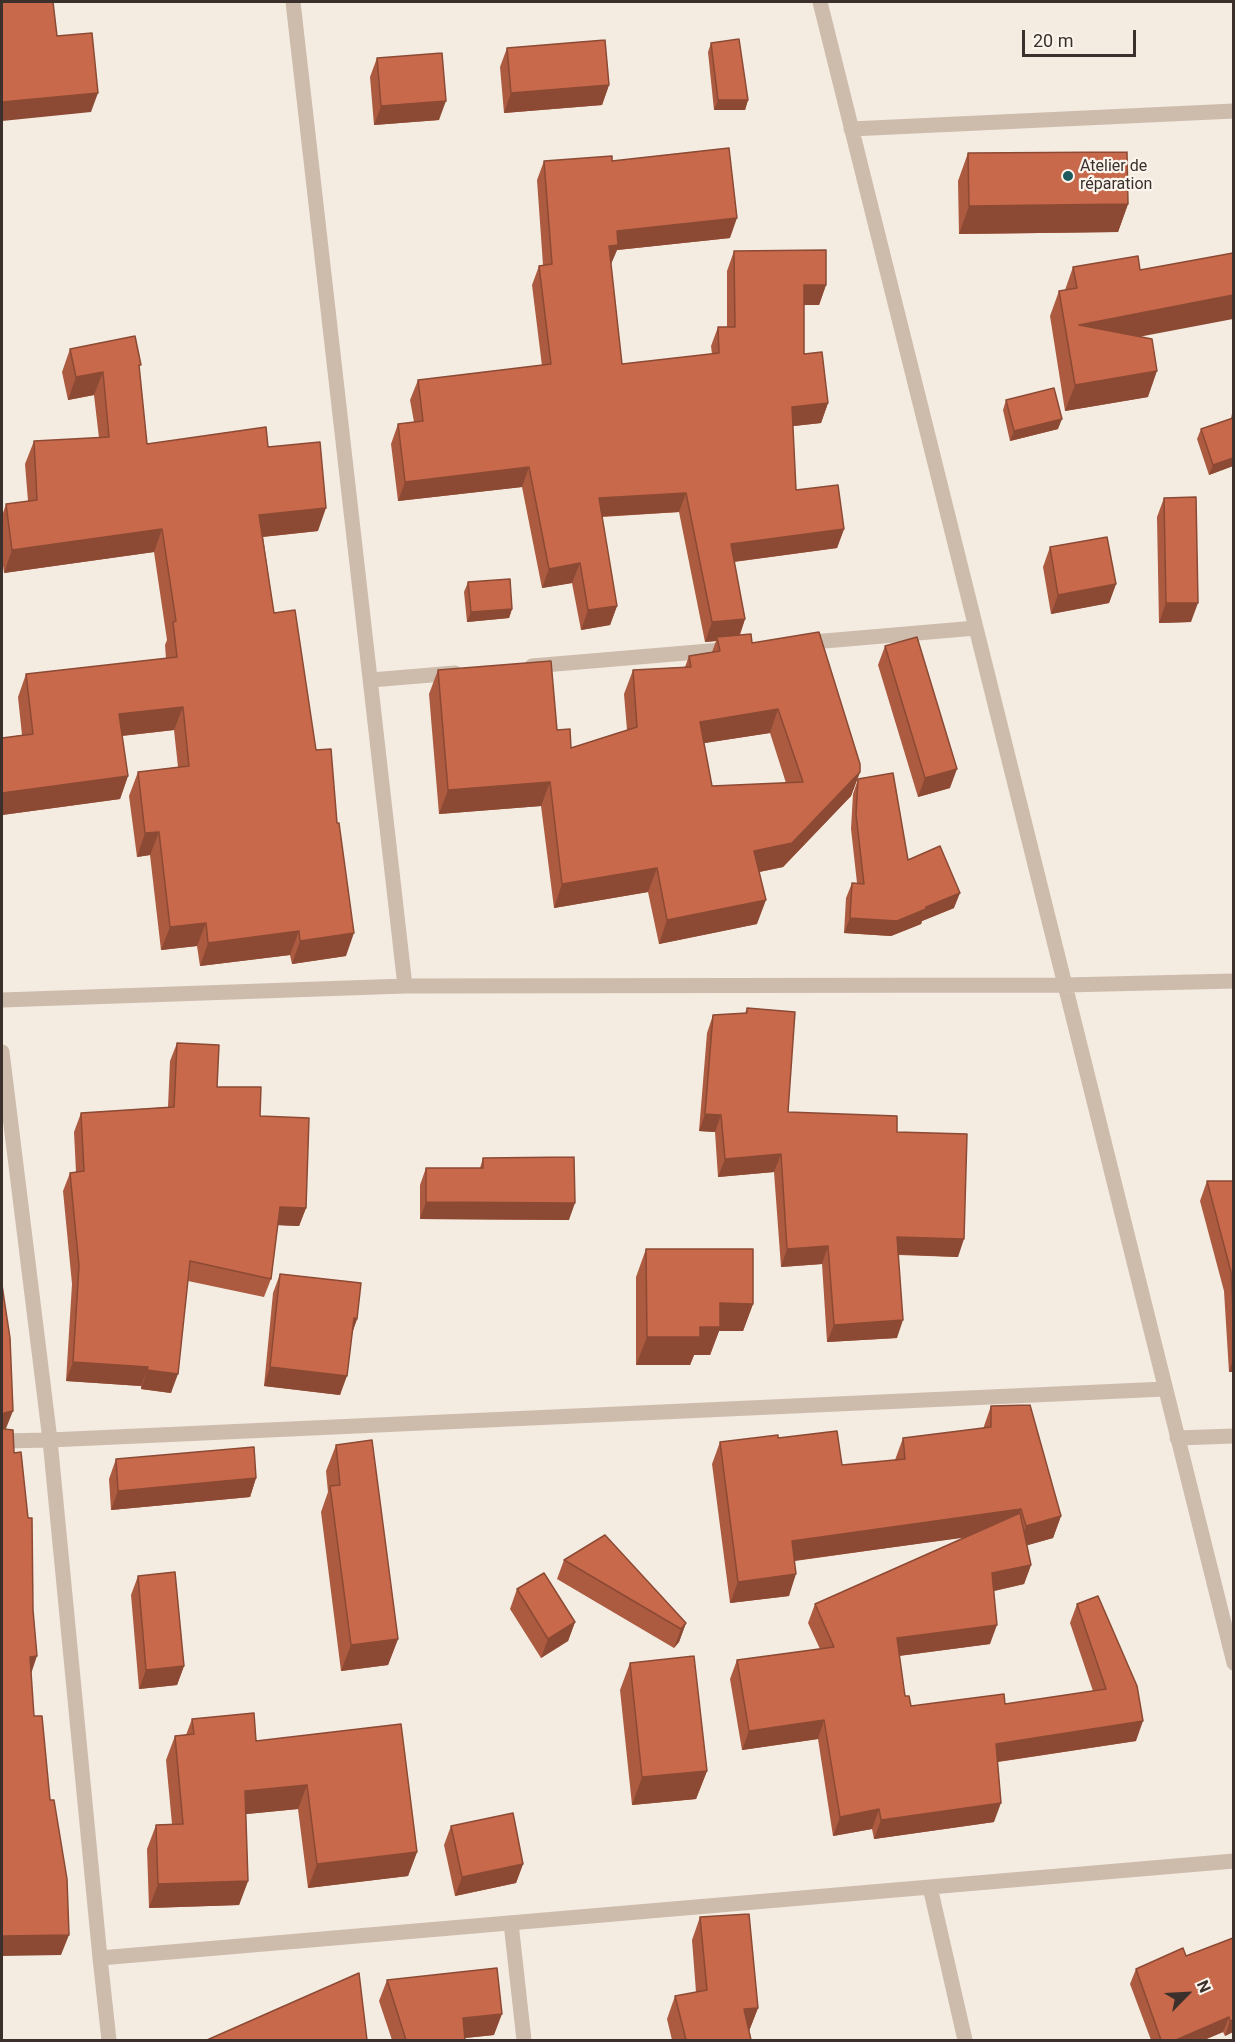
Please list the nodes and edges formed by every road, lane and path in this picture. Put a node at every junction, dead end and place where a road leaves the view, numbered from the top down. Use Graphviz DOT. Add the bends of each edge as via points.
graph roads {
  1 [pos="293,2"];
  2 [pos="820,2"];
  3 [pos="1233,111"];
  4 [pos="851,129"];
  5 [pos="976,628"];
  6 [pos="786,644"];
  7 [pos="750,647"];
  8 [pos="513,668"];
  9 [pos="466,672"];
  10 [pos="371,680"];
  11 [pos="1233,981"];
  12 [pos="1065,985"];
  13 [pos="405,986"];
  14 [pos="2,1000"];
  15 [pos="2,1052"];
  16 [pos="1165,1389"];
  17 [pos="1233,1436"];
  18 [pos="1177,1438"];
  19 [pos="50,1440"];
  20 [pos="2,1441"];
  21 [pos="1233,1663"];
  22 [pos="1233,1861"];
  23 [pos="930,1887"];
  24 [pos="511,1923"];
  25 [pos="100,1958"];
  26 [pos="110,2040"];
  27 [pos="524,2040"];
  28 [pos="965,2040"];
  1 -- 10 [label="street"];
  2 -- 4 [label="street"];
  3 -- 4 [label="street"];
  4 -- 5 [label="street"];
  5 -- 6 [label="street"];
  5 -- 12 [label="street"];
  7 -- 8 [label="street"];
  9 -- 10 [label="street"];
  10 -- 13 [label="street"];
  11 -- 12 [label="street"];
  12 -- 13 [label="street"];
  12 -- 16 [label="street"];
  13 -- 14 [label="street"];
  15 -- 19 [label="street"];
  16 -- 18 [label="street"];
  16 -- 19 [label="street"];
  17 -- 18 [label="street"];
  18 -- 21 [label="street"];
  19 -- 20 [label="street"];
  19 -- 25 [label="street"];
  22 -- 23 [label="street"];
  23 -- 24 [label="street"];
  23 -- 28 [label="street"];
  24 -- 25 [label="street"];
  24 -- 27 [label="street"];
  25 -- 26 [label="street"];
}
